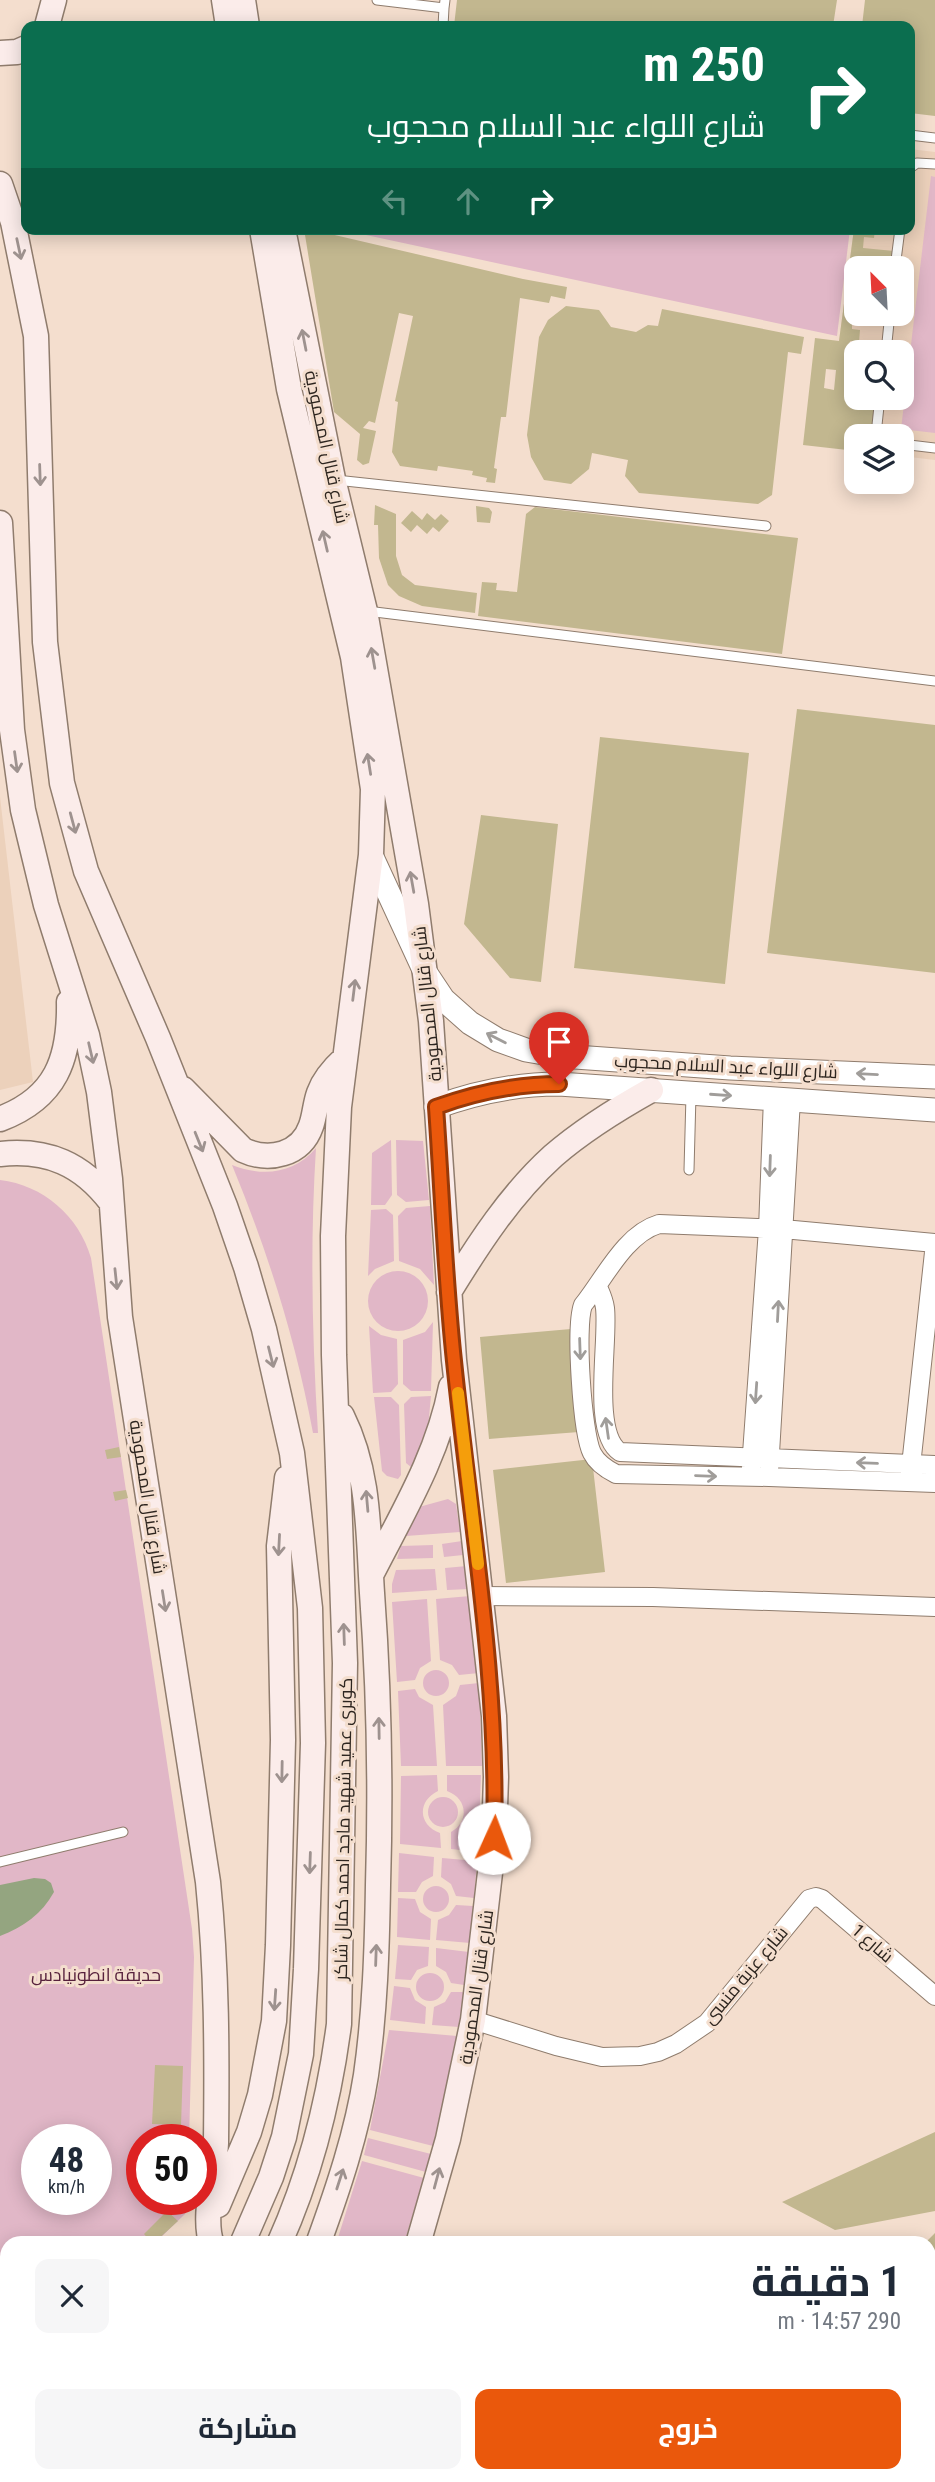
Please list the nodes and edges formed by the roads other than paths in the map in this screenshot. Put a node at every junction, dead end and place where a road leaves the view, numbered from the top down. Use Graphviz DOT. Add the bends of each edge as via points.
graph roads {
  1 [pos="54,0"];
  2 [pos="224,0"];
  3 [pos="243,0"];
  4 [pos="377,0"];
  5 [pos="444,4"];
  6 [pos="48,21"];
  7 [pos="227,21"];
  8 [pos="246,21"];
  9 [pos="21,50"];
  10 [pos="0,53"];
  11 [pos="915,136"];
  12 [pos="935,138"];
  13 [pos="915,164"];
  14 [pos="935,164"];
  15 [pos="0,184"];
  16 [pos="263,235"];
  17 [pos="284,235"];
  18 [pos="899,235"];
  19 [pos="897,256"];
  20 [pos="914,446"];
  21 [pos="935,448"];
  22 [pos="333,480"];
  23 [pos="0,523"];
  24 [pos="766,526"];
  25 [pos="365,611"];
  26 [pos="935,681"];
  27 [pos="371,855"];
  28 [pos="425,972"];
  29 [pos="69,977"];
  30 [pos="345,1058"];
  31 [pos="935,1077"];
  32 [pos="173,1079"];
  33 [pos="651,1090"];
  34 [pos="691,1093"];
  35 [pos="782,1099"];
  36 [pos="436,1107"];
  37 [pos="935,1110"];
  38 [pos="0,1119"];
  39 [pos="0,1154"];
  40 [pos="689,1170"];
  41 [pos="111,1202"];
  42 [pos="775,1229"];
  43 [pos="935,1243"];
  44 [pos="598,1287"];
  45 [pos="449,1292"];
  46 [pos="932,1322"];
  47 [pos="454,1360"];
  48 [pos="337,1406"];
  49 [pos="621,1452"];
  50 [pos="292,1453"];
  51 [pos="763,1465"];
  52 [pos="935,1465"];
  53 [pos="910,1473"];
  54 [pos="617,1474"];
  55 [pos="935,1483"];
  56 [pos="371,1576"];
  57 [pos="482,1597"];
  58 [pos="935,1607"];
  59 [pos="123,1832"];
  60 [pos="0,1861"];
  61 [pos="809,1899"];
  62 [pos="935,1996"];
  63 [pos="473,2020"];
  64 [pos="206,2236"];
  65 [pos="207,2236"];
  66 [pos="245,2236"];
  67 [pos="282,2236"];
  68 [pos="321,2236"];
  69 [pos="420,2236"];
  1 -- 6 [label="main road"];
  2 -- 7 [label="main road"];
  3 -- 8 [label="main road"];
  4 -- 5 [label="lane"];
  9 -- 10 [label="main road"];
  11 -- 12 [label="lane"];
  13 -- 14 [label="lane"];
  15 -- 32 [label="main road, one-way" via="13,222 36,336 45,642 62,783 86,872"];
  27 -- 16 [label="main road, شارع قنال المحمودية, one-way" via="373,789 353,657 289,389"];
  22 -- 17 [label="main road, شارع قنال المحمودية, one-way"];
  18 -- 19 [label="lane"];
  20 -- 21 [label="lane"];
  22 -- 24 [label="lane"];
  22 -- 25 [label="main road, شارع قنال المحمودية"];
  23 -- 29 [label="main road, شارع قنال المحمودية, one-way" via="12,730 23,810"];
  25 -- 26 [label="lane"];
  28 -- 25 [label="main road, شارع قنال المحمودية, one-way"];
  27 -- 28 [label="street, شارع اللواء عبد السلام محجوب"];
  30 -- 27 [label="main road, شارع قنال المحمودية, one-way"];
  31 -- 28 [label="street, شارع اللواء عبد السلام محجوب, one-way" via="730,1068 526,1050 470,1023 443,999"];
  28 -- 36 [label="main road, شارع قنال المحمودية"];
  29 -- 38 [label="main road" via="67,1045 57,1073 24,1109"];
  29 -- 41 [label="main road, شارع قنال المحمودية, one-way" via="99,1092"];
  30 -- 32 [label="main road" via="318,1094 306,1137 291,1150 272,1156 252,1154 235,1143"];
  30 -- 48 [label="main road, كوبرى عميد شهيد ماجد احمد كمال شاكر" via="333,1236"];
  32 -- 50 [label="main road, one-way" via="246,1267"];
  33 -- 34 [label="street, شارع اللواء عبد السلام محجوب"];
  33 -- 36 [label="street, شارع اللواء عبد السلام محجوب" via="534,1084 484,1091"];
  33 -- 45 [label="main road" via="572,1140 534,1174 502,1212"];
  34 -- 35 [label="street, شارع اللواء عبد السلام محجوب, one-way"];
  34 -- 40 [label="lane"];
  35 -- 37 [label="street, شارع اللواء عبد السلام محجوب"];
  35 -- 42 [label="street"];
  36 -- 45 [label="main road, شارع قنال المحمودية"];
  39 -- 41 [label="main road" via="51,1157 96,1182"];
  41 -- 64 [label="main road, شارع قنال المحمودية, one-way" via="120,1317 206,1870 215,1955 216,2147"];
  42 -- 43 [label="street"];
  42 -- 44 [label="street" via="648,1227 630,1243"];
  42 -- 51 [label="street"];
  43 -- 46 [label="street"];
  49 -- 44 [label="street, one-way" via="606,1430 606,1311"];
  44 -- 54 [label="street, one-way" via="579,1316 581,1377 588,1445 597,1460"];
  45 -- 47 [label="main road, شارع قنال المحمودية"];
  46 -- 53 [label="street"];
  47 -- 56 [label="main road" via="452,1385 430,1458"];
  47 -- 57 [label="main road, شارع قنال المحمودية"];
  56 -- 48 [label="main road, one-way" via="365,1486 355,1445"];
  67 -- 48 [label="main road, كوبرى عميد شهيد ماجد احمد كمال شاكر, one-way" via="321,2128 335,2050 341,1972 345,1662"];
  49 -- 51 [label="street"];
  49 -- 54 [label="street"];
  50 -- 65 [label="main road, one-way" via="279,1546 283,1740 274,2021 249,2132"];
  50 -- 66 [label="main road, كوبرى عميد شهيد ماجد احمد كمال شاكر, one-way" via="314,1673 301,2054 271,2177"];
  51 -- 53 [label="street"];
  54 -- 51 [label="street, one-way" via="750,1477"];
  52 -- 53 [label="street"];
  53 -- 55 [label="street"];
  68 -- 56 [label="main road, one-way" via="355,2129 372,2025 380,1784"];
  57 -- 58 [label="street" via="653,1597"];
  57 -- 63 [label="main road, شارع قنال المحمودية" via="496,1777 489,1898"];
  59 -- 60 [label="lane"];
  61 -- 62 [label="street, شارع 1" via="822,1899"];
  61 -- 63 [label="street, شارع عزبة منسى" via="707,2023 658,2052 601,2057"];
  69 -- 63 [label="main road, شارع قنال المحمودية, one-way" via="448,2139"];
}
